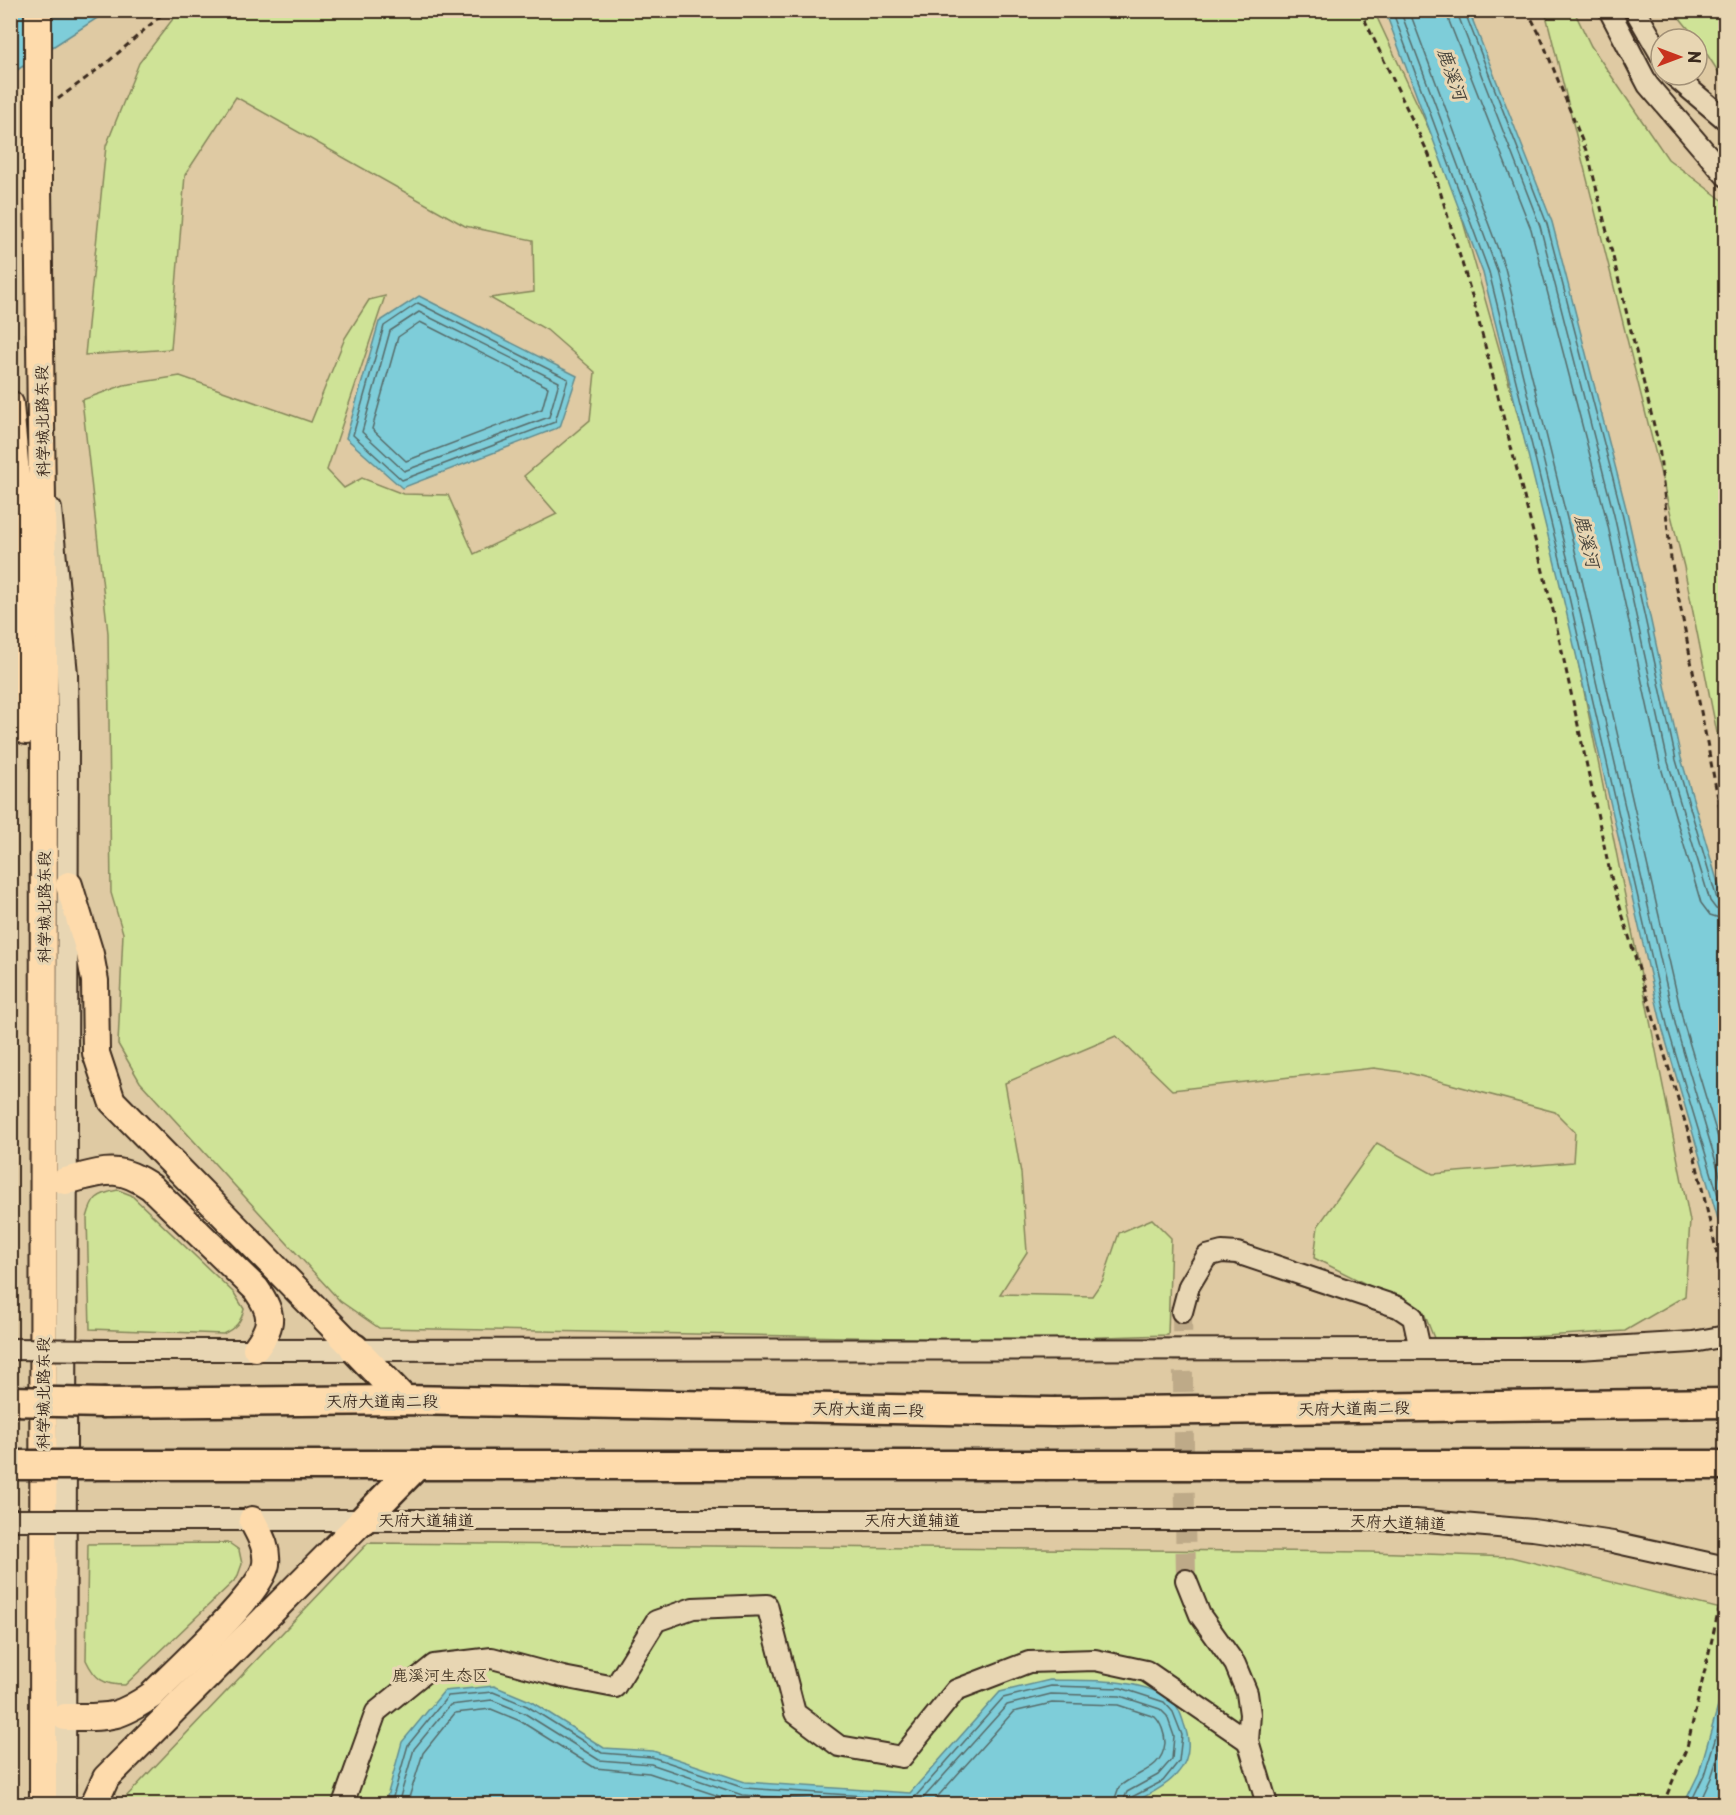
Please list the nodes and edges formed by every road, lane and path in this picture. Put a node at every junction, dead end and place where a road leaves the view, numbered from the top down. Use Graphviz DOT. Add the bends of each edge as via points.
graph roads {
  1 [pos="38,10"];
  2 [pos="166,10"];
  3 [pos="1360,10"];
  4 [pos="1527,10"];
  5 [pos="1609,10"];
  6 [pos="1635,10"];
  7 [pos="1649,34"];
  8 [pos="1687,87"];
  9 [pos="56,100"];
  10 [pos="1725,120"];
  11 [pos="1725,176"];
  12 [pos="10,404"];
  13 [pos="14,435"];
  14 [pos="43,459"];
  15 [pos="10,471"];
  16 [pos="1725,839"];
  17 [pos="69,885"];
  18 [pos="65,1180"];
  19 [pos="1182,1312"];
  20 [pos="1725,1313"];
  21 [pos="1725,1336"];
  22 [pos="256,1348"];
  23 [pos="354,1348"];
  24 [pos="10,1349"];
  25 [pos="1420,1349"];
  26 [pos="404,1400"];
  27 [pos="10,1401"];
  28 [pos="1725,1403"];
  29 [pos="10,1465"];
  30 [pos="417,1465"];
  31 [pos="1725,1465"];
  32 [pos="10,1520"];
  33 [pos="252,1520"];
  34 [pos="363,1520"];
  35 [pos="1725,1567"];
  36 [pos="1725,1578"];
  37 [pos="1186,1580"];
  38 [pos="65,1717"];
  39 [pos="1248,1741"];
  40 [pos="26,1804"];
  41 [pos="43,1804"];
  42 [pos="65,1804"];
  43 [pos="94,1804"];
  44 [pos="343,1804"];
  45 [pos="1267,1804"];
  46 [pos="1663,1804"];
  1 -- 14 [label="main road, 科学城北路东段, bridge"];
  2 -- 9 [label="path" via="110,61"];
  3 -- 20 [label="path" via="1429,155 1473,299 1553,610 1611,877 1692,1145 1716,1250"];
  4 -- 16 [label="path" via="1589,158 1659,446 1671,559"];
  5 -- 11 [label="street" via="1648,86"];
  6 -- 7 [label="street"];
  8 -- 10 [label="street"];
  12 -- 13 [label="main road, 科学城北路东段"];
  13 -- 15 [label="street"];
  13 -- 40 [label="main road, 科学城北路东段" via="26,705"];
  14 -- 17 [label="street" via="55,528 67,674"];
  14 -- 41 [label="main road, 科学城北路东段"];
  17 -- 18 [label="street"];
  17 -- 23 [label="main road" via="90,954 95,981 96,1053 112,1101"];
  18 -- 22 [label="main road" via="114,1170 133,1174 151,1187 256,1289 268,1306 270,1321"];
  18 -- 38 [label="street"];
  19 -- 25 [label="street" via="1189,1286 1207,1256 1237,1253 1398,1307 1413,1317"];
  21 -- 25 [label="street" via="1693,1342 1578,1349"];
  22 -- 23 [label="street"];
  22 -- 24 [label="street, bridge"];
  23 -- 25 [label="street"];
  23 -- 26 [label="highway"];
  26 -- 27 [label="highway, 天府大道南二段, bridge"];
  26 -- 28 [label="highway, 天府大道南二段, bridge" via="1054,1412"];
  29 -- 30 [label="highway, bridge"];
  30 -- 31 [label="highway, bridge"];
  30 -- 34 [label="highway"];
  32 -- 33 [label="street, 天府大道辅道, bridge"];
  33 -- 34 [label="street, 天府大道辅道"];
  33 -- 38 [label="main road" via="264,1544 266,1564 255,1588 152,1695 116,1716"];
  34 -- 35 [label="street, 天府大道辅道" via="1415,1520 1533,1530 1613,1542"];
  34 -- 43 [label="main road" via="106,1778"];
  36 -- 46 [label="path" via="1687,1747"];
  37 -- 39 [label="street" via="1200,1615 1235,1664 1247,1694"];
  38 -- 42 [label="street"];
  39 -- 44 [label="street" via="1146,1671 1095,1660 1029,1662 956,1690 902,1757 839,1746 795,1713 767,1605 693,1608 656,1621 615,1687 492,1658 434,1665 376,1712"];
  39 -- 45 [label="street"];
}
